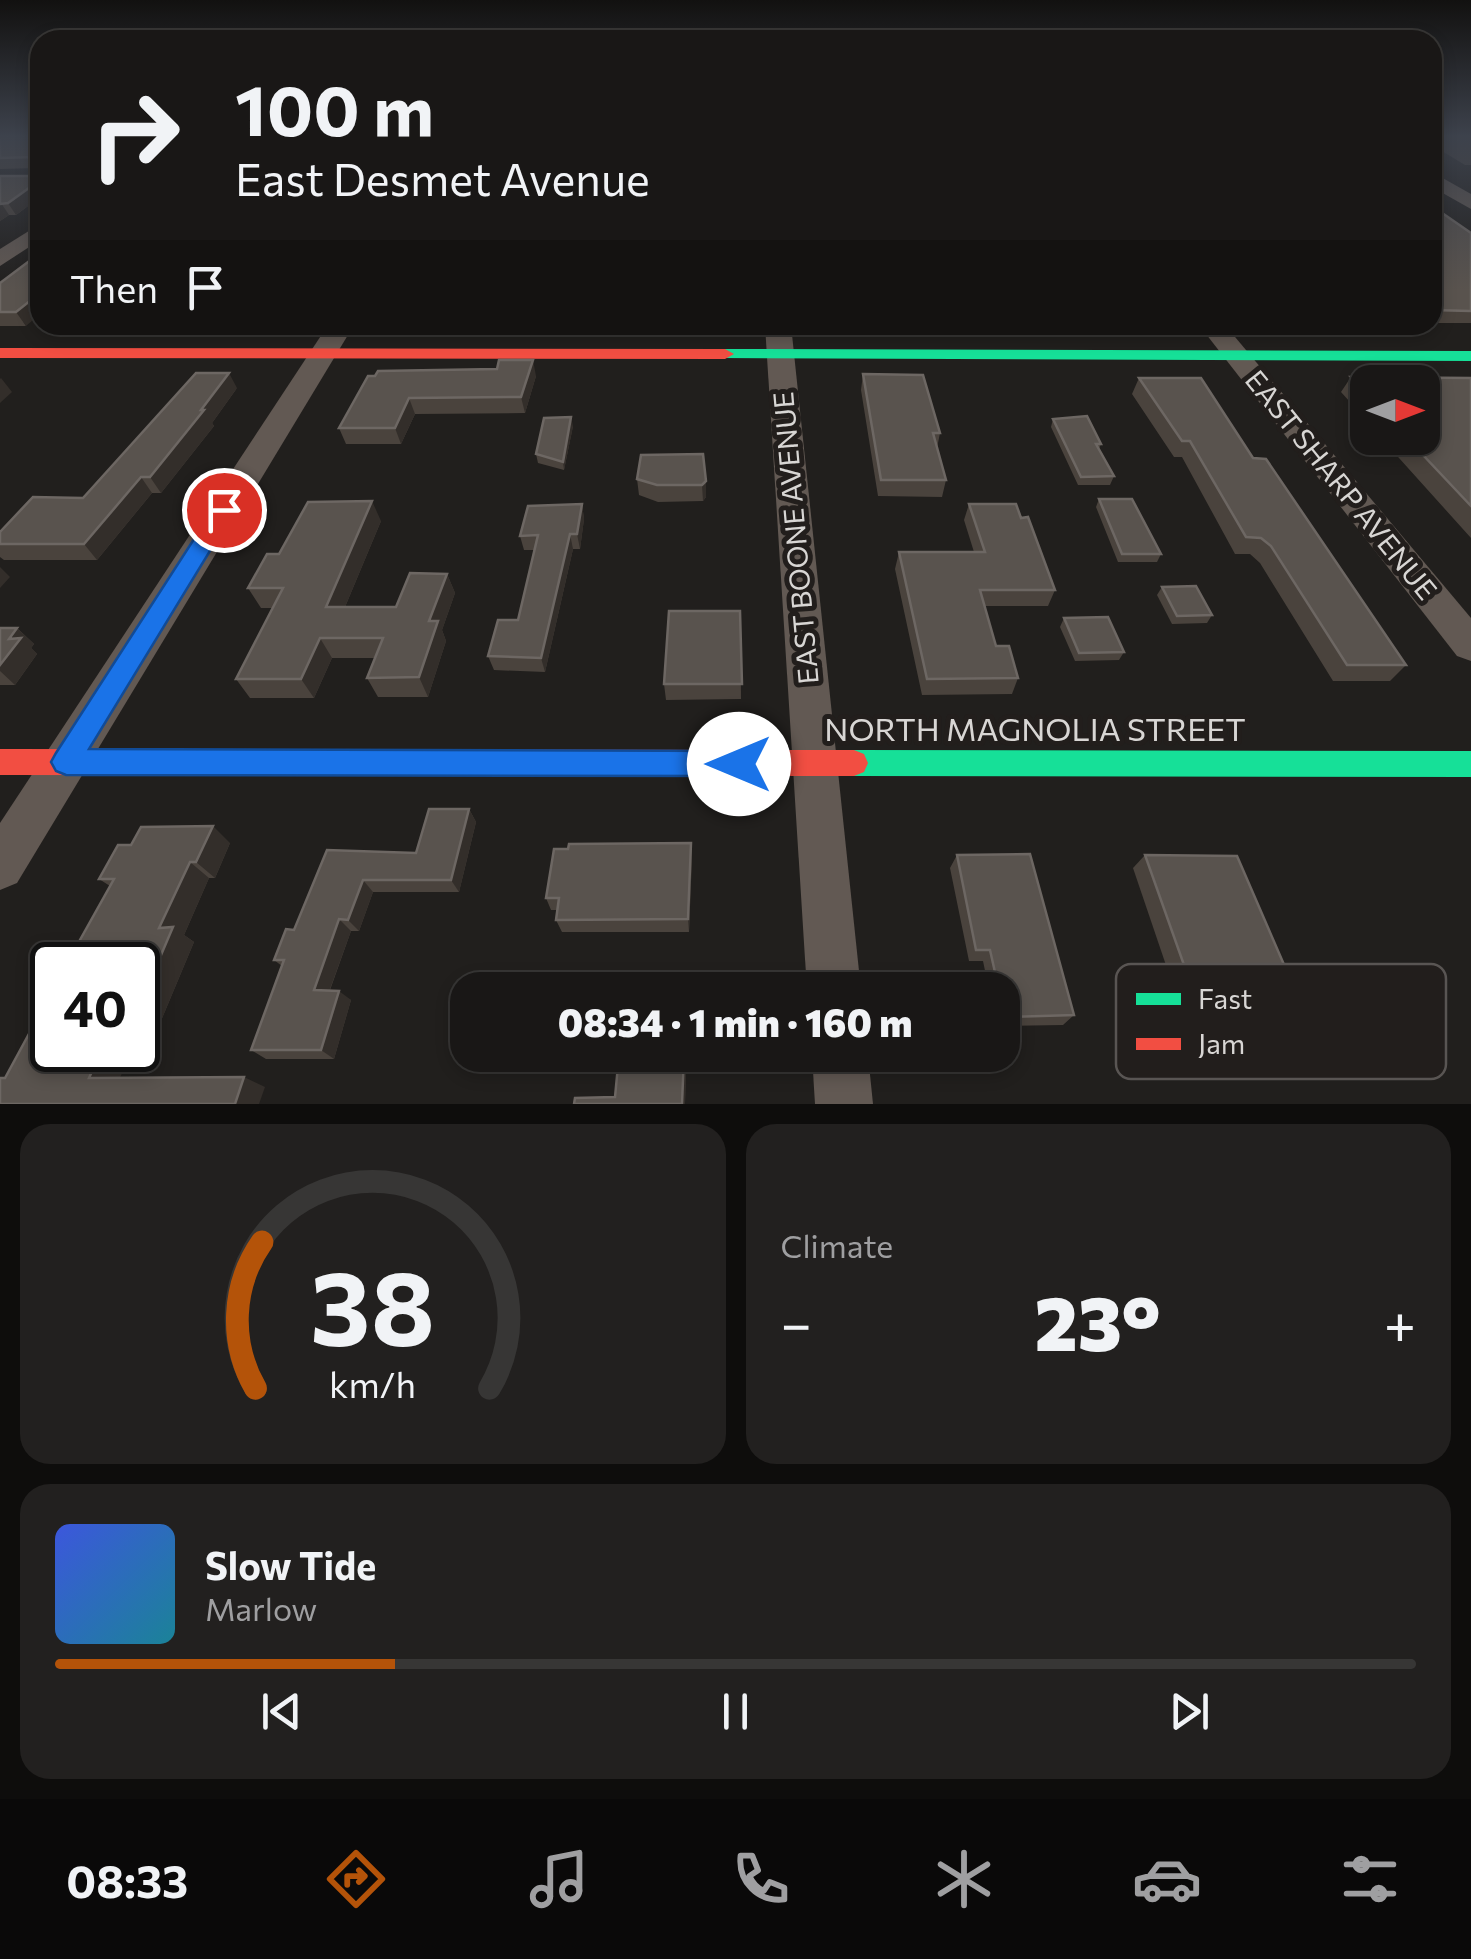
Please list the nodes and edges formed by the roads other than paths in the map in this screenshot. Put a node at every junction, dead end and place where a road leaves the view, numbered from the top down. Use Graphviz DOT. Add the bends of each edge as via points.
graph roads {
  1 [pos="1447,188"];
  2 [pos="1471,202"];
  3 [pos="30,238"];
  4 [pos="0,260"];
  5 [pos="1220,335"];
  6 [pos="332,339"];
  7 [pos="779,340"];
  8 [pos="0,353"];
  9 [pos="1237,356"];
  10 [pos="1471,356"];
  11 [pos="1471,645"];
  12 [pos="0,762"];
  13 [pos="66,762"];
  14 [pos="815,763"];
  15 [pos="1471,764"];
  16 [pos="0,866"];
  17 [pos="832,972"];
  18 [pos="841,1072"];
  19 [pos="844,1104"];
  1 -- 2 [label="street"];
  3 -- 4 [label="street"];
  5 -- 9 [label="street, EAST SHARP AVENUE"];
  6 -- 7 [label="street"];
  6 -- 8 [label="street"];
  6 -- 13 [label="street"];
  7 -- 9 [label="street"];
  7 -- 14 [label="street, EAST BOONE AVENUE"];
  9 -- 10 [label="street"];
  9 -- 11 [label="street, EAST SHARP AVENUE"];
  12 -- 13 [label="street, NORTH MAGNOLIA STREET"];
  13 -- 14 [label="street, NORTH MAGNOLIA STREET"];
  13 -- 16 [label="street"];
  14 -- 15 [label="street, NORTH MAGNOLIA STREET"];
  14 -- 17 [label="street, EAST BOONE AVENUE"];
  18 -- 19 [label="street"];
}
